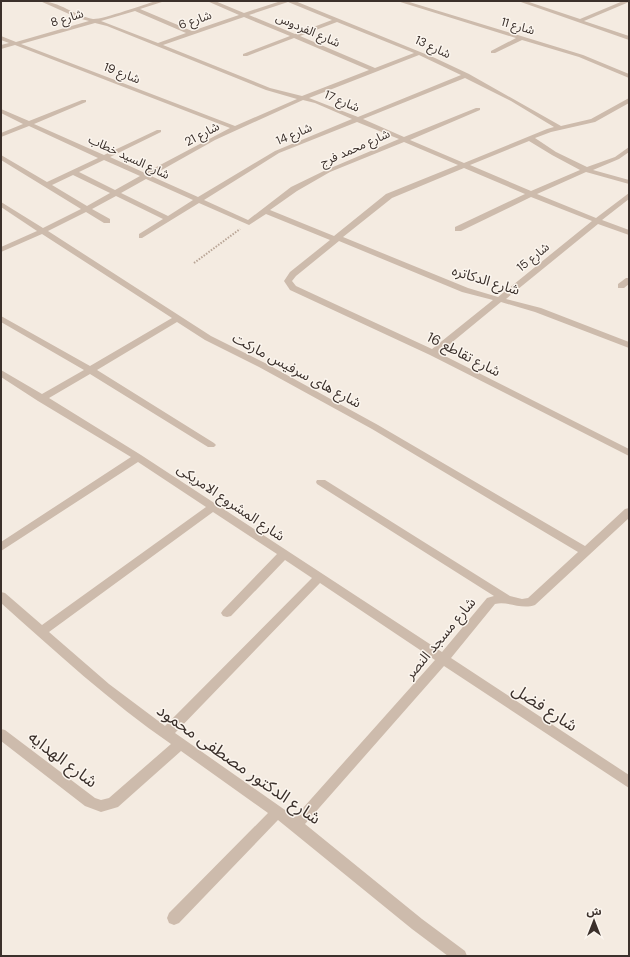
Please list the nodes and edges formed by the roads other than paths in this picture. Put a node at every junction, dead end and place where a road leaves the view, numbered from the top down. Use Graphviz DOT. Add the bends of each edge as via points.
graph roads {
  1 [pos="43,1"];
  2 [pos="162,1"];
  3 [pos="210,1"];
  4 [pos="286,1"];
  5 [pos="290,1"];
  6 [pos="400,1"];
  7 [pos="524,1"];
  8 [pos="628,1"];
  9 [pos="135,9"];
  10 [pos="244,15"];
  11 [pos="338,20"];
  12 [pos="582,20"];
  13 [pos="95,21"];
  14 [pos="191,33"];
  15 [pos="295,36"];
  16 [pos="1,38"];
  17 [pos="521,38"];
  18 [pos="629,38"];
  19 [pos="16,43"];
  20 [pos="157,45"];
  21 [pos="1,47"];
  22 [pos="493,52"];
  23 [pos="420,53"];
  24 [pos="245,55"];
  25 [pos="375,70"];
  26 [pos="467,75"];
  27 [pos="629,76"];
  28 [pos="302,98"];
  29 [pos="629,100"];
  30 [pos="84,101"];
  31 [pos="478,109"];
  32 [pos="1,111"];
  33 [pos="357,119"];
  34 [pos="30,123"];
  35 [pos="236,128"];
  36 [pos="560,128"];
  37 [pos="159,131"];
  38 [pos="1,135"];
  39 [pos="530,138"];
  40 [pos="403,139"];
  41 [pos="629,149"];
  42 [pos="1,157"];
  43 [pos="104,157"];
  44 [pos="463,165"];
  45 [pos="585,170"];
  46 [pos="73,172"];
  47 [pos="146,176"];
  48 [pos="629,182"];
  49 [pos="47,185"];
  50 [pos="115,193"];
  51 [pos="531,194"];
  52 [pos="629,195"];
  53 [pos="198,200"];
  54 [pos="1,204"];
  55 [pos="86,209"];
  56 [pos="265,211"];
  57 [pos="168,219"];
  58 [pos="107,221"];
  59 [pos="596,221"];
  60 [pos="249,222"];
  61 [pos="458,229"];
  62 [pos="44,231"];
  63 [pos="629,233"];
  64 [pos="142,236"];
  65 [pos="336,238"];
  66 [pos="1,250"];
  67 [pos="629,280"];
  68 [pos="621,286"];
  69 [pos="499,300"];
  70 [pos="1,319"];
  71 [pos="176,319"];
  72 [pos="629,345"];
  73 [pos="433,353"];
  74 [pos="91,370"];
  75 [pos="1,373"];
  76 [pos="41,399"];
  77 [pos="211,445"];
  78 [pos="629,453"];
  79 [pos="138,457"];
  80 [pos="322,482"];
  81 [pos="213,507"];
  82 [pos="629,512"];
  83 [pos="1,547"];
  84 [pos="586,552"];
  85 [pos="284,554"];
  86 [pos="319,577"];
  87 [pos="1,596"];
  88 [pos="508,598"];
  89 [pos="227,613"];
  90 [pos="41,632"];
  91 [pos="442,660"];
  92 [pos="1,734"];
  93 [pos="166,734"];
  94 [pos="180,744"];
  95 [pos="629,782"];
  96 [pos="278,811"];
  97 [pos="296,825"];
  98 [pos="174,918"];
  99 [pos="460,956"];
  1 -- 13 [label="street, شارع 17"];
  2 -- 9 [label="street, شارع 8"];
  3 -- 10 [label="street, شارع الفردوس"];
  4 -- 10 [label="street, شارع 6"];
  5 -- 11 [label="street, شارع 13"];
  6 -- 17 [label="street, شارع 11"];
  7 -- 12 [label="street"];
  8 -- 12 [label="street"];
  9 -- 13 [label="street, شارع 8"];
  9 -- 14 [label="street"];
  10 -- 14 [label="street, شارع 6"];
  10 -- 15 [label="street, شارع الفردوس"];
  11 -- 15 [label="street"];
  11 -- 23 [label="street, شارع 13"];
  12 -- 18 [label="street"];
  13 -- 19 [label="street, شارع 8"];
  13 -- 20 [label="street, شارع 17"];
  14 -- 20 [label="street, شارع 6"];
  15 -- 24 [label="street"];
  15 -- 25 [label="street, شارع الفردوس"];
  16 -- 19 [label="street, شارع 19"];
  17 -- 22 [label="street"];
  17 -- 27 [label="street, شارع 11" via="581,56"];
  19 -- 21 [label="street, شارع 8"];
  19 -- 35 [label="street, شارع 19"];
  20 -- 28 [label="street, شارع 17" via="268,89"];
  23 -- 25 [label="street, شارع 21"];
  23 -- 26 [label="street, شارع 13"];
  25 -- 28 [label="street, شارع 21"];
  26 -- 33 [label="street, شارع 14"];
  26 -- 36 [label="street, شارع 13"];
  28 -- 33 [label="street, شارع 17"];
  28 -- 35 [label="street, شارع 21"];
  29 -- 36 [label="street" via="593,121"];
  30 -- 34 [label="street"];
  31 -- 40 [label="street, شارع محمد فرج"];
  32 -- 34 [label="street, شارع السيد خطاب"];
  33 -- 40 [label="street, شارع 17"];
  33 -- 53 [label="street, شارع 14" via="277,152"];
  34 -- 38 [label="street"];
  34 -- 43 [label="street, شارع السيد خطاب"];
  35 -- 47 [label="street, شارع 21"];
  36 -- 39 [label="street"];
  37 -- 43 [label="street"];
  39 -- 44 [label="street"];
  39 -- 45 [label="street" via="565,161"];
  40 -- 44 [label="street, شارع 17"];
  40 -- 56 [label="street, شارع محمد فرج" via="311,180"];
  41 -- 45 [label="street" via="617,158"];
  42 -- 49 [label="street"];
  43 -- 46 [label="street"];
  43 -- 47 [label="street, شارع السيد خطاب"];
  44 -- 51 [label="street, شارع 17"];
  44 -- 65 [label="street" via="389,196"];
  45 -- 48 [label="street"];
  45 -- 51 [label="street"];
  46 -- 49 [label="street"];
  46 -- 50 [label="street"];
  47 -- 50 [label="street, شارع 21"];
  47 -- 53 [label="street, شارع السيد خطاب"];
  49 -- 55 [label="street"];
  50 -- 55 [label="street, شارع 21"];
  50 -- 57 [label="street"];
  51 -- 59 [label="street, شارع 17"];
  51 -- 61 [label="street"];
  52 -- 59 [label="street, شارع 15"];
  53 -- 57 [label="street, شارع 14"];
  53 -- 60 [label="street, شارع السيد خطاب"];
  54 -- 62 [label="street, شارع هاى سرفيس ماركت"];
  55 -- 58 [label="street"];
  55 -- 62 [label="street, شارع 21"];
  56 -- 60 [label="street, شارع محمد فرج"];
  56 -- 65 [label="street, شارع الدكاتره"];
  57 -- 64 [label="street, شارع 14"];
  59 -- 63 [label="street, شارع 17"];
  59 -- 69 [label="street, شارع 15"];
  62 -- 66 [label="street, شارع 21"];
  62 -- 71 [label="street, شارع هاى سرفيس ماركت"];
  65 -- 69 [label="street, شارع الدكاتره" via="465,290"];
  65 -- 73 [label="street, شارع تقاطع 16" via="293,274 288,281 293,288"];
  67 -- 68 [label="street"];
  69 -- 72 [label="street, شارع الدكاتره" via="538,310"];
  69 -- 73 [label="street, شارع 15"];
  70 -- 74 [label="street"];
  71 -- 74 [label="street"];
  71 -- 84 [label="street, شارع هاى سرفيس ماركت" via="375,426"];
  73 -- 78 [label="street, شارع تقاطع 16"];
  74 -- 76 [label="street"];
  74 -- 77 [label="street"];
  75 -- 76 [label="street, شارع المشروع الامريكى"];
  76 -- 79 [label="street, شارع المشروع الامريكى"];
  79 -- 81 [label="street, شارع المشروع الامريكى"];
  79 -- 83 [label="street"];
  80 -- 88 [label="street"];
  81 -- 85 [label="street, شارع المشروع الامريكى"];
  81 -- 90 [label="street"];
  82 -- 84 [label="street, شارع مسجد النصر"];
  84 -- 88 [label="street, شارع مسجد النصر" via="532,602 522,604"];
  85 -- 86 [label="street, شارع المشروع الامريكى"];
  85 -- 89 [label="street"];
  86 -- 91 [label="street, شارع المشروع الامريكى"];
  86 -- 93 [label="street"];
  87 -- 90 [label="street, شارع الدكتور مصطفى محمود"];
  88 -- 91 [label="street, شارع مسجد النصر" via="491,601"];
  90 -- 93 [label="street, شارع الدكتور مصطفى محمود" via="105,688"];
  91 -- 95 [label="street, شارع فضل"];
  91 -- 97 [label="street, شارع مسجد النصر"];
  92 -- 94 [label="street, شارع الهدايه" via="90,802 101,806 112,803"];
  93 -- 94 [label="street, شارع الدكتور مصطفى محمود"];
  94 -- 96 [label="street, شارع الدكتور مصطفى محمود"];
  96 -- 97 [label="street, شارع الدكتور مصطفى محمود"];
  96 -- 98 [label="street"];
  97 -- 99 [label="street, شارع الدكتور مصطفى محمود"];
}
